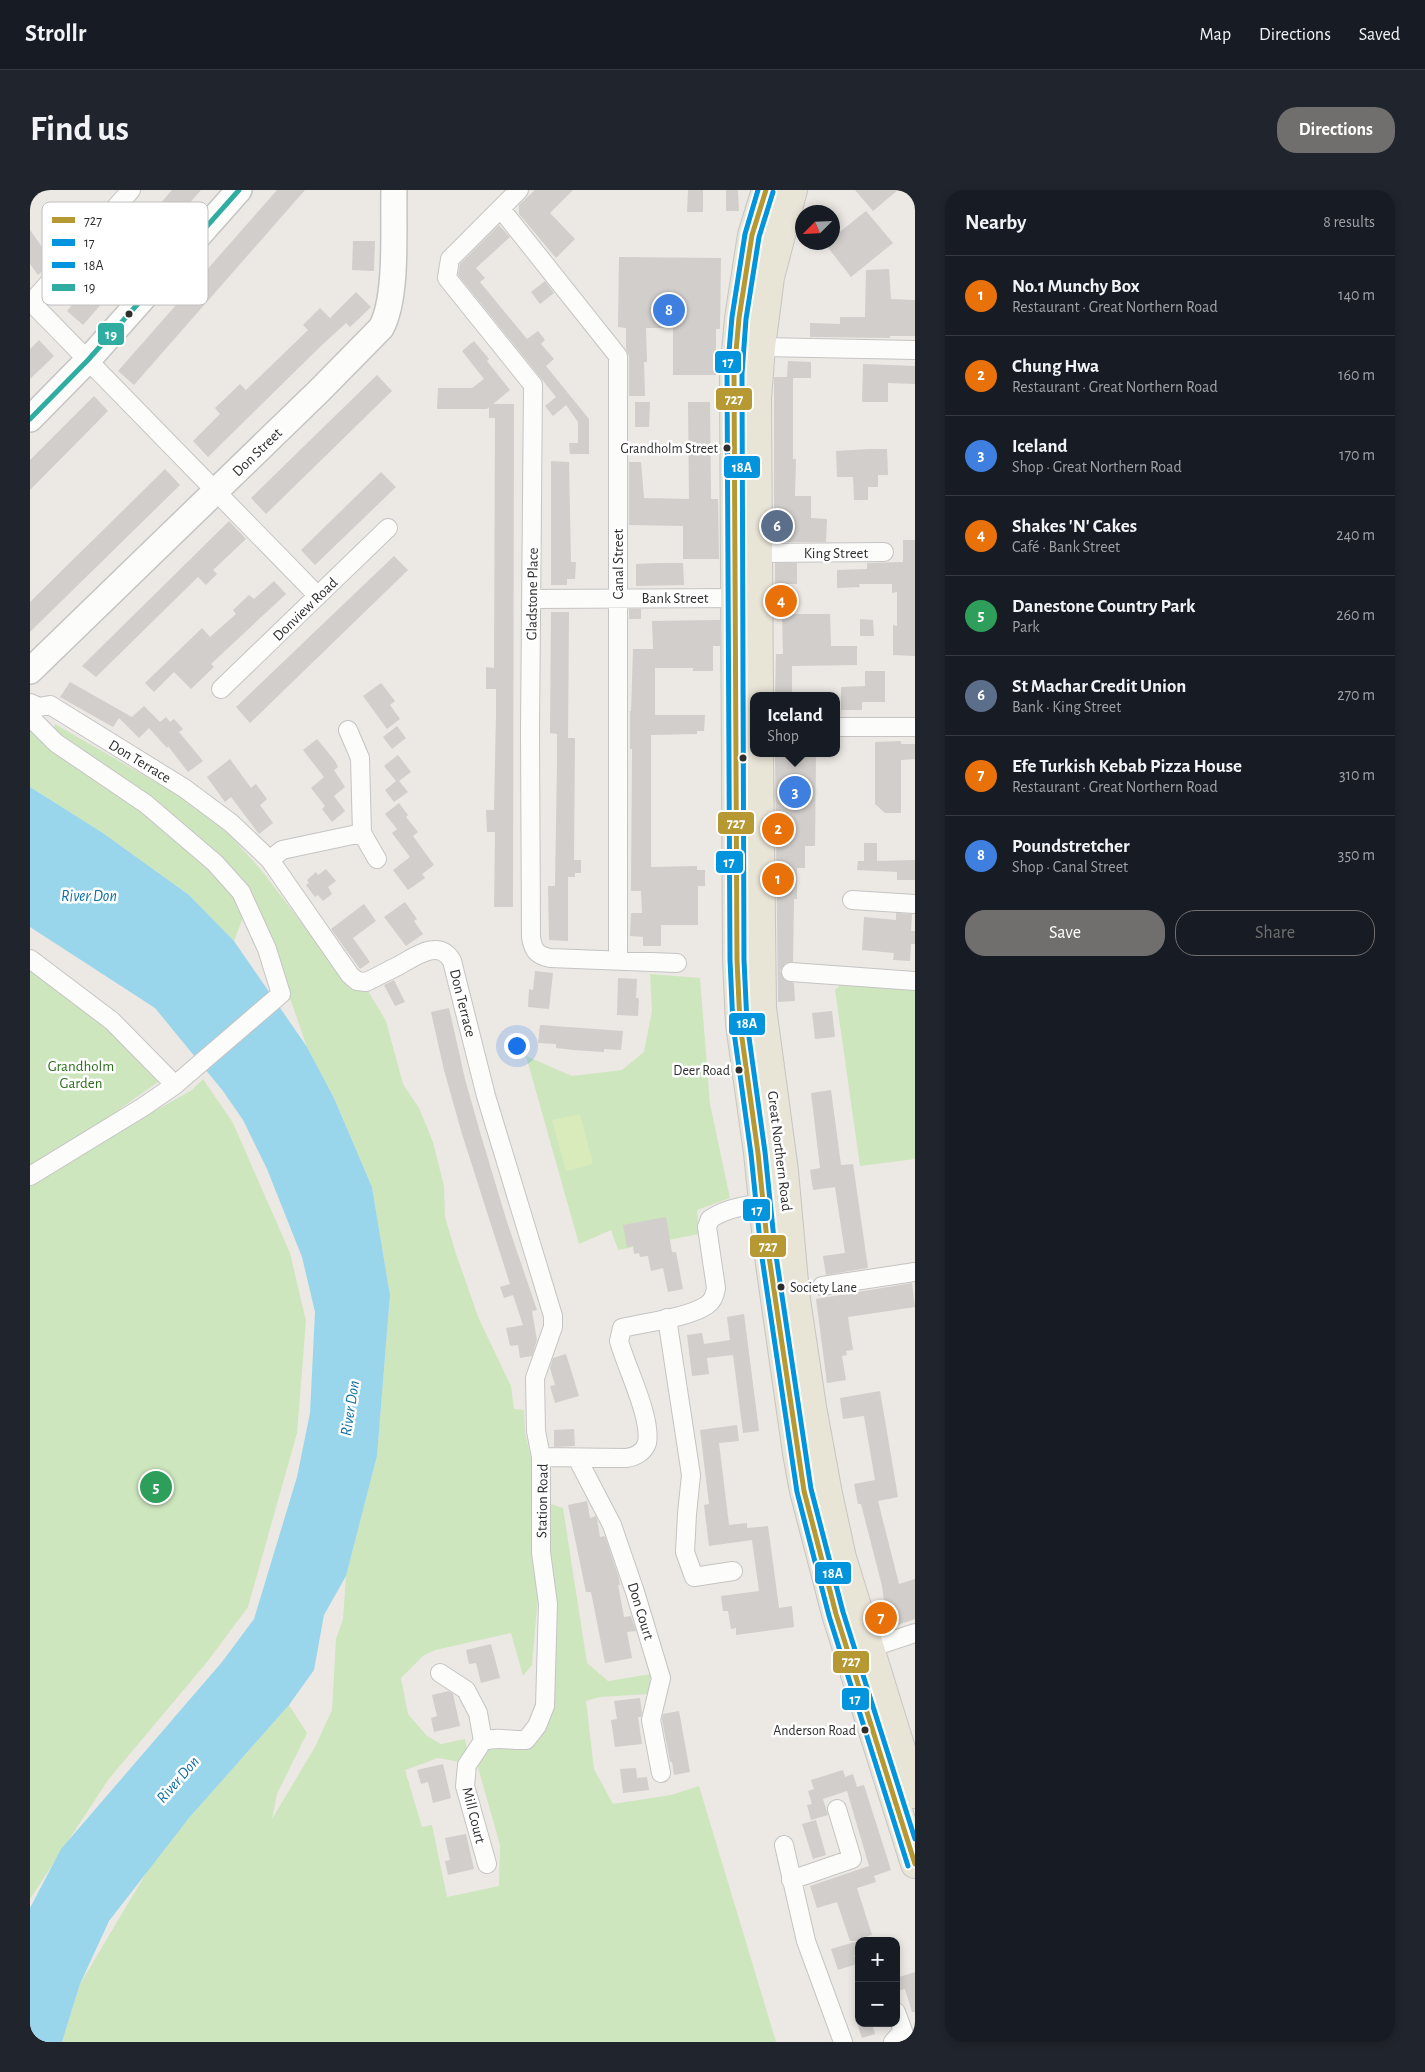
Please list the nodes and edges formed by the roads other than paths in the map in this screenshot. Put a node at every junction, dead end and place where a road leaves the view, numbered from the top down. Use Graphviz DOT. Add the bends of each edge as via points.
graph roads {
  1 [pos="131,190"];
  2 [pos="239,190"];
  3 [pos="394,190"];
  4 [pos="520,190"];
  5 [pos="766,190"];
  6 [pos="793,190"];
  7 [pos="120,202"];
  8 [pos="501,209"];
  9 [pos="208,225"];
  10 [pos="42,290"];
  11 [pos="30,303"];
  12 [pos="137,305"];
  13 [pos="761,347"];
  14 [pos="915,350"];
  15 [pos="88,360"];
  16 [pos="30,419"];
  17 [pos="216,492"];
  18 [pos="388,528"];
  19 [pos="758,552"];
  20 [pos="884,552"];
  21 [pos="318,596"];
  22 [pos="618,598"];
  23 [pos="746,598"];
  24 [pos="532,599"];
  25 [pos="30,671"];
  26 [pos="221,689"];
  27 [pos="758,692"];
  28 [pos="30,703"];
  29 [pos="30,717"];
  30 [pos="842,727"];
  31 [pos="915,727"];
  32 [pos="348,730"];
  33 [pos="759,757"];
  34 [pos="362,833"];
  35 [pos="377,859"];
  36 [pos="270,860"];
  37 [pos="852,900"];
  38 [pos="915,904"];
  39 [pos="30,959"];
  40 [pos="618,960"];
  41 [pos="677,963"];
  42 [pos="791,972"];
  43 [pos="915,981"];
  44 [pos="179,1081"];
  45 [pos="30,1176"];
  46 [pos="775,1202"];
  47 [pos="915,1272"];
  48 [pos="822,1286"];
  49 [pos="667,1318"];
  50 [pos="541,1457"];
  51 [pos="577,1458"];
  52 [pos="733,1571"];
  53 [pos="915,1633"];
  54 [pos="859,1651"];
  55 [pos="440,1674"];
  56 [pos="483,1741"];
  57 [pos="661,1773"];
  58 [pos="915,1794"];
  59 [pos="837,1808"];
  60 [pos="784,1845"];
  61 [pos="487,1864"];
  62 [pos="915,1864"];
  63 [pos="791,1880"];
  64 [pos="900,2025"];
  65 [pos="843,2042"];
  66 [pos="893,2042"];
  1 -- 7 [label="street"];
  2 -- 9 [label="street"];
  3 -- 17 [label="street, Don Street" via="391,294 386,319 362,350"];
  4 -- 8 [label="street"];
  5 -- 23 [label="main road, Great Northern Road" via="752,236 734,374"];
  6 -- 13 [label="main road" via="770,277"];
  8 -- 22 [label="street, Canal Street" via="618,356"];
  8 -- 24 [label="street, Gladstone Place" via="450,260 447,278 533,385"];
  10 -- 11 [label="street"];
  11 -- 15 [label="street"];
  12 -- 15 [label="street"];
  13 -- 14 [label="street"];
  13 -- 19 [label="main road" via="757,399"];
  15 -- 16 [label="street"];
  15 -- 17 [label="street"];
  17 -- 21 [label="street"];
  17 -- 25 [label="street, Don Street"];
  18 -- 21 [label="street, Donview Road"];
  19 -- 20 [label="street, King Street"];
  19 -- 23 [label="main road"];
  21 -- 26 [label="street, Donview Road"];
  22 -- 23 [label="street, Bank Street"];
  22 -- 24 [label="street, Bank Street"];
  22 -- 40 [label="street, Canal Street"];
  23 -- 27 [label="main road"];
  23 -- 46 [label="main road, Great Northern Road" via="737,994"];
  24 -- 40 [label="street, Gladstone Place" via="533,949 540,956 561,959"];
  28 -- 36 [label="street, Don Terrace" via="39,707 50,705 184,788 231,822"];
  29 -- 44 [label="street" via="56,743 146,804 215,863 241,892 267,949 280,994"];
  30 -- 31 [label="street"];
  32 -- 34 [label="street" via="360,758"];
  33 -- 46 [label="main road, Great Northern Road" via="762,1008"];
  34 -- 35 [label="street"];
  34 -- 36 [label="street" via="282,850"];
  36 -- 50 [label="street, Don Terrace" via="357,981 366,982 427,950 441,951 452,960 486,1096 553,1316 554,1327 534,1378 536,1431"];
  37 -- 38 [label="street"];
  39 -- 44 [label="street" via="112,1021"];
  40 -- 41 [label="street"];
  42 -- 43 [label="street"];
  44 -- 45 [label="street" via="144,1107"];
  46 -- 49 [label="street, Station Road" via="730,1210 710,1218 707,1228 715,1295 708,1305"];
  46 -- 54 [label="main road, Great Northern Road" via="795,1293 824,1472 842,1558 858,1608"];
  46 -- 54 [label="main road, Great Northern Road" via="768,1250 797,1453 814,1535"];
  47 -- 48 [label="street"];
  49 -- 51 [label="street, Station Road" via="622,1328 620,1333 621,1348 647,1425 644,1448 631,1458"];
  49 -- 52 [label="street" via="691,1475 685,1552 694,1577"];
  50 -- 51 [label="street, Station Road"];
  50 -- 56 [label="street, Station Road" via="541,1552 548,1604 545,1706 537,1726 526,1740 492,1738"];
  51 -- 57 [label="street, Don Court" via="612,1524 661,1678 651,1720"];
  53 -- 54 [label="street"];
  54 -- 58 [label="main road, Great Northern Road"];
  54 -- 62 [label="main road, Great Northern Road"];
  55 -- 56 [label="street" via="466,1690 478,1713"];
  56 -- 61 [label="street, Mill Court" via="467,1765 465,1786"];
  59 -- 63 [label="street" via="852,1859"];
  60 -- 63 [label="street"];
  63 -- 65 [label="street" via="806,1941"];
  64 -- 66 [label="street" via="902,2031"];
}
